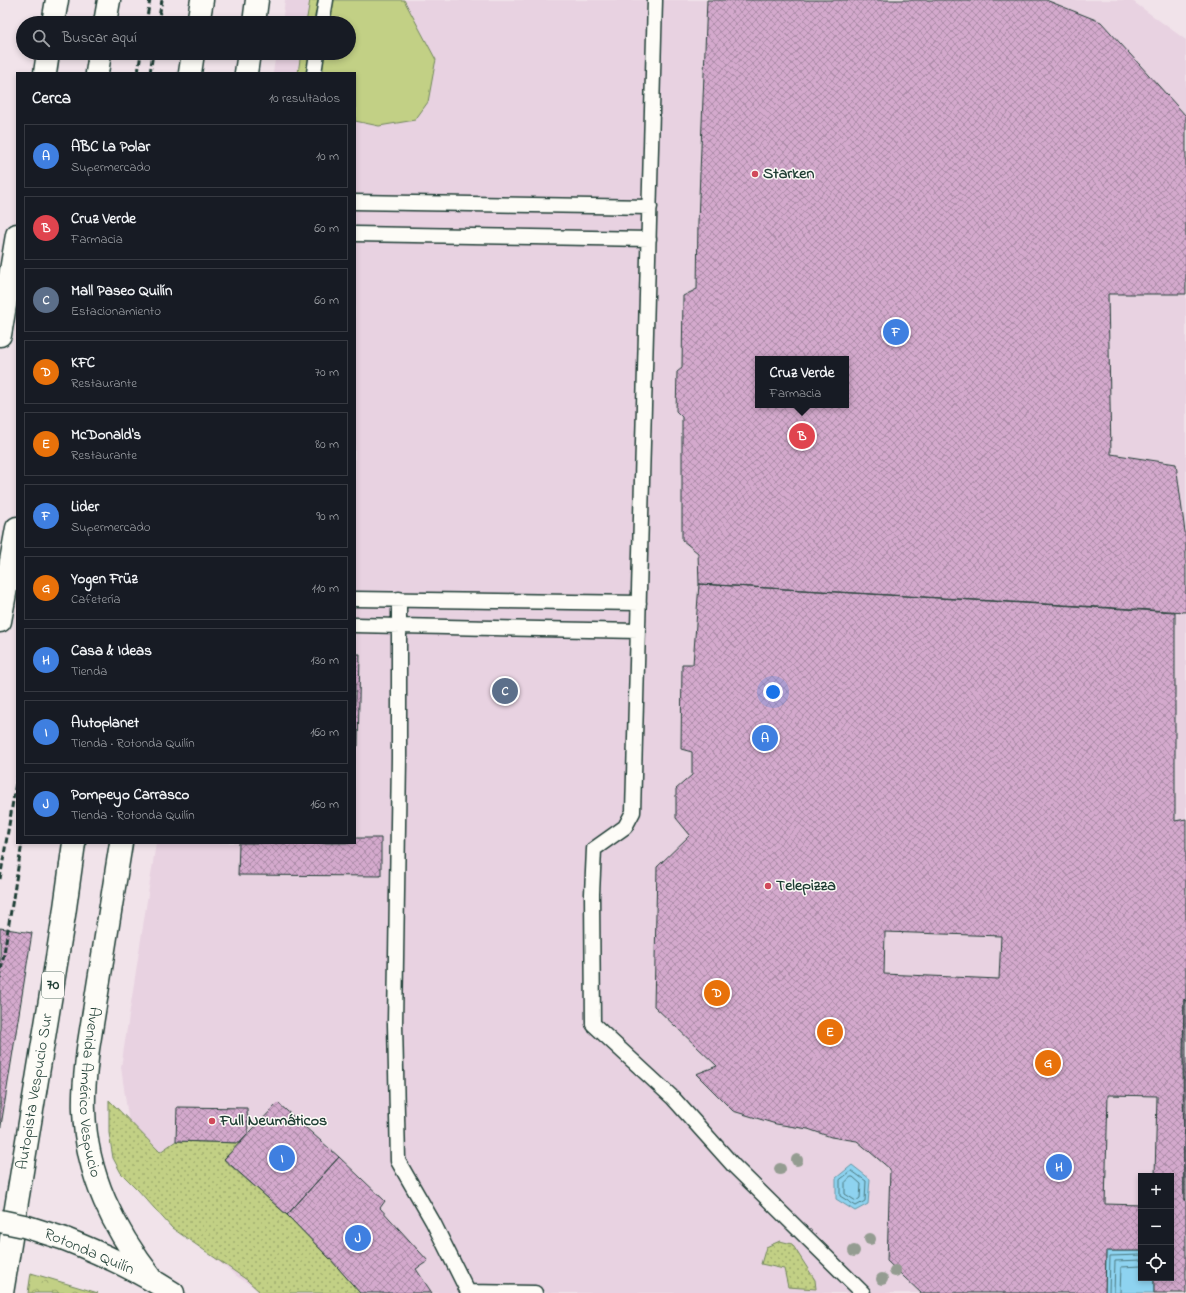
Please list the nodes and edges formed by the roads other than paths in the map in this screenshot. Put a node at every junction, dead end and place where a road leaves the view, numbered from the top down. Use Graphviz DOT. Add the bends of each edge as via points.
graph roads {
  1 [pos="57,0"];
  2 [pos="110,0"];
  3 [pos="202,0"];
  4 [pos="257,0"];
  5 [pos="326,0"];
  6 [pos="655,0"];
  7 [pos="54,16"];
  8 [pos="107,16"];
  9 [pos="199,16"];
  10 [pos="255,16"];
  11 [pos="323,16"];
  12 [pos="47,60"];
  13 [pos="99,60"];
  14 [pos="192,60"];
  15 [pos="248,60"];
  16 [pos="316,60"];
  17 [pos="45,72"];
  18 [pos="97,72"];
  19 [pos="190,72"];
  20 [pos="246,72"];
  21 [pos="314,72"];
  22 [pos="356,202"];
  23 [pos="650,207"];
  24 [pos="356,234"];
  25 [pos="649,239"];
  26 [pos="16,242"];
  27 [pos="0,335"];
  28 [pos="16,533"];
  29 [pos="356,598"];
  30 [pos="399,599"];
  31 [pos="639,603"];
  32 [pos="0,621"];
  33 [pos="356,625"];
  34 [pos="399,626"];
  35 [pos="638,631"];
  36 [pos="74,844"];
  37 [pos="120,844"];
  38 [pos="0,1222"];
  39 [pos="153,1280"];
  40 [pos="2,1293"];
  41 [pos="173,1293"];
  42 [pos="536,1293"];
  43 [pos="863,1293"];
  1 -- 7 [label="main road"];
  2 -- 8 [label="main road"];
  3 -- 9 [label="main road"];
  4 -- 10 [label="main road"];
  5 -- 11 [label="lane"];
  6 -- 23 [label="lane"];
  12 -- 17 [label="main road"];
  13 -- 18 [label="main road"];
  14 -- 19 [label="main road"];
  15 -- 20 [label="main road"];
  16 -- 21 [label="lane"];
  22 -- 23 [label="lane"];
  23 -- 25 [label="lane"];
  24 -- 25 [label="lane"];
  25 -- 31 [label="lane"];
  26 -- 27 [label="main road"];
  28 -- 32 [label="main road"];
  29 -- 30 [label="lane"];
  30 -- 31 [label="lane"];
  30 -- 34 [label="lane"];
  31 -- 35 [label="lane"];
  33 -- 34 [label="lane"];
  34 -- 35 [label="lane"];
  34 -- 42 [label="lane" via="394,1024 398,1161 433,1222 468,1292"];
  35 -- 43 [label="lane" via="633,812 624,826 594,849 593,1024 673,1098 732,1164"];
  36 -- 40 [label="main road, Autopista Vespucio Sur / 70"];
  37 -- 39 [label="main road, Avenida Américo Vespucio" via="88,1049 84,1110 91,1159 108,1209 128,1246"];
  38 -- 39 [label="main road, Rotonda Quilín, bridge" via="24,1226 65,1239"];
  39 -- 41 [label="main road, Rotonda Quilín"];
}
